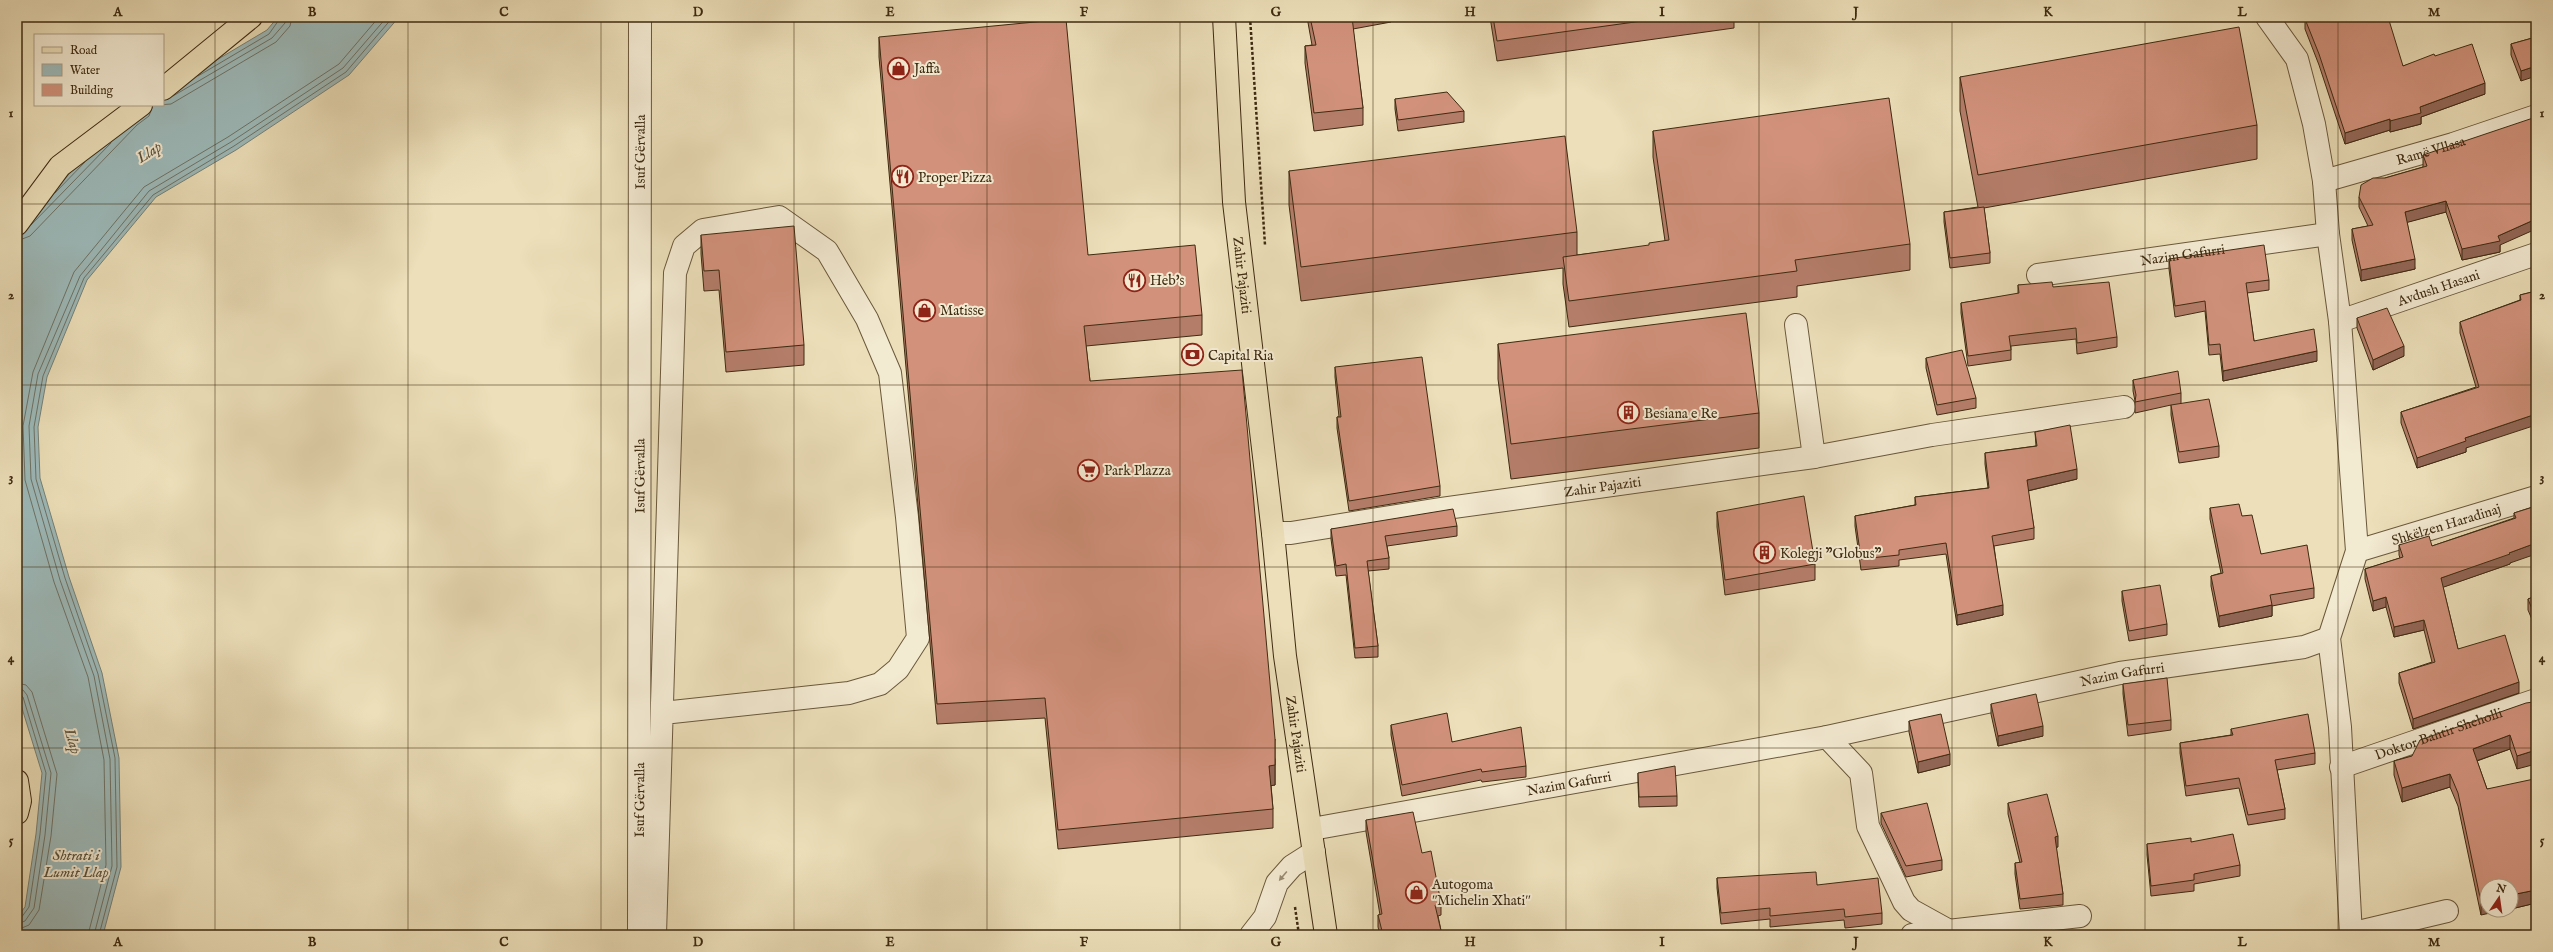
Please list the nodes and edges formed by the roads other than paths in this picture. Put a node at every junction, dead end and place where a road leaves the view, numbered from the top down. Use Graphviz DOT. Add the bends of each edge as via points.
graph roads {
  1 [pos="251,17"];
  2 [pos="640,17"];
  3 [pos="1224,17"];
  4 [pos="2267,17"];
  5 [pos="164,88"];
  6 [pos="140,106"];
  7 [pos="2536,116"];
  8 [pos="2324,181"];
  9 [pos="17,224"];
  10 [pos="2328,234"];
  11 [pos="2536,254"];
  12 [pos="2038,275"];
  13 [pos="2340,321"];
  14 [pos="1796,325"];
  15 [pos="2124,407"];
  16 [pos="1814,457"];
  17 [pos="2536,497"];
  18 [pos="1273,532"];
  19 [pos="2357,551"];
  20 [pos="2329,638"];
  21 [pos="2536,700"];
  22 [pos="663,713"];
  23 [pos="1827,737"];
  24 [pos="2341,768"];
  25 [pos="17,780"];
  26 [pos="17,813"];
  27 [pos="1312,829"];
  28 [pos="1314,852"];
  29 [pos="2447,911"];
  30 [pos="2080,916"];
  31 [pos="1266,926"];
  32 [pos="1949,931"];
  33 [pos="2351,934"];
  34 [pos="639,935"];
  35 [pos="655,935"];
  36 [pos="1252,935"];
  37 [pos="1326,935"];
  38 [pos="1912,935"];
  1 -- 5 [label="main road"];
  2 -- 34 [label="street, Isuf Gërvalla"];
  3 -- 18 [label="main road, Zahir Pajaziti" via="1234,202"];
  4 -- 8 [label="street" via="2297,58 2314,124"];
  6 -- 9 [label="main road" via="60,166"];
  7 -- 8 [label="street, Ramë Vllasa" via="2453,144"];
  8 -- 10 [label="street"];
  10 -- 12 [label="street, Nazim Gafurri"];
  10 -- 13 [label="street"];
  11 -- 13 [label="street, Avdush Hasani"];
  13 -- 19 [label="street"];
  14 -- 16 [label="street"];
  15 -- 16 [label="street, Zahir Pajaziti" via="1932,435"];
  16 -- 18 [label="street, Zahir Pajaziti" via="1440,509 1291,533"];
  17 -- 19 [label="street, Shkëlzen Haradinaj"];
  18 -- 27 [label="main road, Zahir Pajaziti" via="1285,656"];
  19 -- 20 [label="street"];
  20 -- 23 [label="street, Nazim Gafurri" via="2304,647 2120,673"];
  20 -- 24 [label="street" via="2340,727"];
  21 -- 24 [label="street, Doktor Bahtir Sheholli"];
  22 -- 22 [label="street" via="849,693 880,684 898,669 918,638 890,374 867,319 827,251 779,217 703,230 684,246 675,273"];
  22 -- 35 [label="street"];
  23 -- 27 [label="street, Nazim Gafurri"];
  23 -- 32 [label="street" via="1861,773 1868,826 1904,902 1911,910"];
  24 -- 33 [label="street"];
  25 -- 26 [label="main road" via="20,801"];
  27 -- 28 [label="main road, Zahir Pajaziti"];
  28 -- 31 [label="street, one-way" via="1292,866 1277,884"];
  28 -- 37 [label="main road, Zahir Pajaziti"];
  29 -- 33 [label="street"];
  30 -- 32 [label="street"];
  31 -- 36 [label="street"];
  32 -- 38 [label="street"];
}
